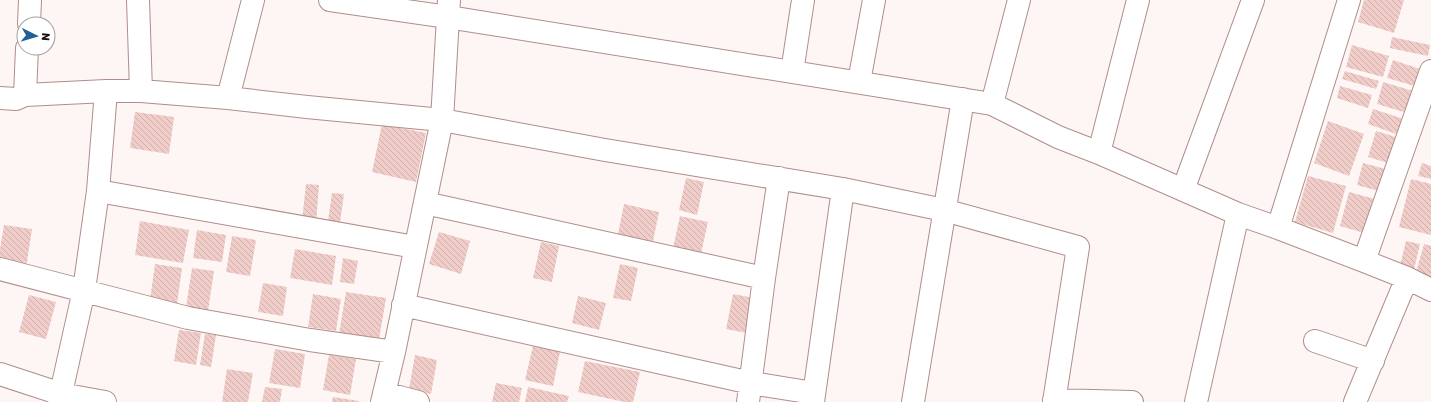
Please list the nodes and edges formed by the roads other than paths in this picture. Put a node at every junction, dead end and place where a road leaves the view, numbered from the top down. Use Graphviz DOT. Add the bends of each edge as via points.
graph roads {
  1 [pos="30,0"];
  2 [pos="138,0"];
  3 [pos="253,0"];
  4 [pos="330,0"];
  5 [pos="803,0"];
  6 [pos="874,0"];
  7 [pos="1019,0"];
  8 [pos="1138,0"];
  9 [pos="1253,0"];
  10 [pos="1349,0"];
  11 [pos="449,8"];
  12 [pos="29,16"];
  13 [pos="27,56"];
  14 [pos="1431,71"];
  15 [pos="792,72"];
  16 [pos="859,82"];
  17 [pos="106,91"];
  18 [pos="141,91"];
  19 [pos="25,95"];
  20 [pos="0,98"];
  21 [pos="228,98"];
  22 [pos="963,99"];
  23 [pos="992,104"];
  24 [pos="442,120"];
  25 [pos="1099,153"];
  26 [pos="779,178"];
  27 [pos="843,189"];
  28 [pos="1183,190"];
  29 [pos="98,191"];
  30 [pos="425,203"];
  31 [pos="944,210"];
  32 [pos="1238,214"];
  33 [pos="1278,228"];
  34 [pos="415,247"];
  35 [pos="1364,261"];
  36 [pos="0,270"];
  37 [pos="764,278"];
  38 [pos="1407,278"];
  39 [pos="84,290"];
  40 [pos="1431,290"];
  41 [pos="403,305"];
  42 [pos="1315,341"];
  43 [pos="394,352"];
  44 [pos="1373,361"];
  45 [pos="0,374"];
  46 [pos="750,393"];
  47 [pos="60,398"];
  48 [pos="383,398"];
  49 [pos="813,398"];
  50 [pos="1054,401"];
  51 [pos="105,402"];
  52 [pos="418,402"];
  53 [pos="913,402"];
  54 [pos="1132,402"];
  55 [pos="1196,402"];
  56 [pos="1355,402"];
  1 -- 12 [label="street"];
  2 -- 18 [label="street"];
  3 -- 21 [label="street"];
  4 -- 11 [label="street"];
  5 -- 15 [label="street"];
  6 -- 16 [label="street"];
  7 -- 23 [label="street"];
  8 -- 25 [label="street"];
  9 -- 28 [label="street"];
  10 -- 33 [label="street"];
  11 -- 15 [label="street"];
  11 -- 24 [label="street"];
  13 -- 19 [label="street"];
  14 -- 35 [label="street"];
  15 -- 16 [label="street"];
  16 -- 22 [label="street"];
  17 -- 18 [label="street"];
  17 -- 19 [label="street"];
  17 -- 29 [label="street"];
  18 -- 21 [label="street"];
  19 -- 20 [label="street"];
  21 -- 24 [label="street"];
  22 -- 23 [label="street"];
  22 -- 31 [label="street"];
  23 -- 25 [label="street" via="1058,137"];
  24 -- 26 [label="street"];
  24 -- 30 [label="street"];
  25 -- 28 [label="street"];
  26 -- 27 [label="street"];
  26 -- 37 [label="street"];
  27 -- 31 [label="street"];
  27 -- 49 [label="street"];
  28 -- 32 [label="street"];
  29 -- 34 [label="street"];
  29 -- 39 [label="street"];
  30 -- 34 [label="street"];
  30 -- 37 [label="street"];
  31 -- 50 [label="street" via="1078,247"];
  31 -- 53 [label="street"];
  32 -- 33 [label="street"];
  32 -- 55 [label="street"];
  33 -- 35 [label="street"];
  34 -- 41 [label="street"];
  35 -- 38 [label="street"];
  36 -- 39 [label="street"];
  37 -- 46 [label="street"];
  38 -- 40 [label="street"];
  38 -- 44 [label="street"];
  39 -- 43 [label="street" via="188,318"];
  39 -- 47 [label="street"];
  41 -- 43 [label="street"];
  41 -- 46 [label="street"];
  42 -- 44 [label="street"];
  43 -- 48 [label="street"];
  44 -- 56 [label="street"];
  45 -- 47 [label="street"];
  46 -- 49 [label="street"];
  47 -- 51 [label="street"];
  48 -- 52 [label="street"];
  50 -- 54 [label="street"];
}
